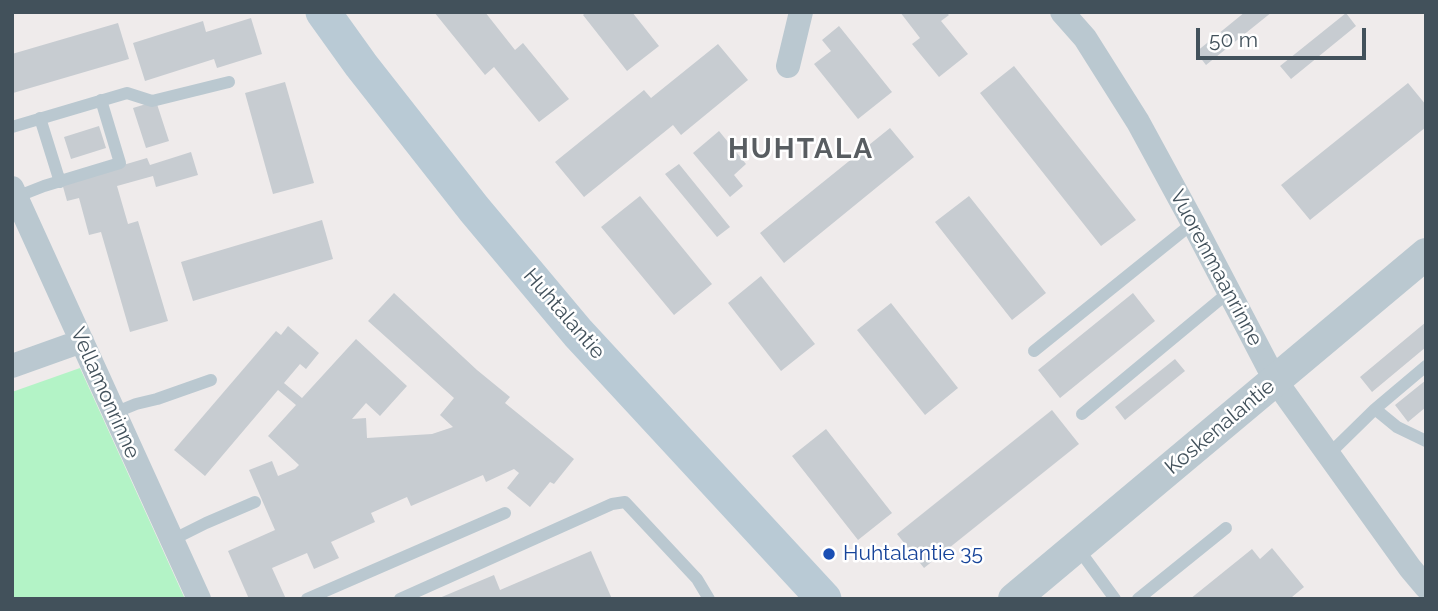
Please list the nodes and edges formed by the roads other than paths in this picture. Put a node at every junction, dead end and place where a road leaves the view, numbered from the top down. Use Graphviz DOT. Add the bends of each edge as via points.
graph roads {
  1 [pos="323,12"];
  2 [pos="801,12"];
  3 [pos="1062,12"];
  4 [pos="788,66"];
  5 [pos="229,82"];
  6 [pos="101,100"];
  7 [pos="40,118"];
  8 [pos="12,127"];
  9 [pos="60,182"];
  10 [pos="14,192"];
  11 [pos="1194,223"];
  12 [pos="1426,254"];
  13 [pos="1229,292"];
  14 [pos="82,341"];
  15 [pos="1034,351"];
  16 [pos="12,366"];
  17 [pos="1426,366"];
  18 [pos="211,380"];
  19 [pos="1275,380"];
  20 [pos="1375,409"];
  21 [pos="114,413"];
  22 [pos="1082,414"];
  23 [pos="1426,441"];
  24 [pos="1329,454"];
  25 [pos="255,502"];
  26 [pos="505,513"];
  27 [pos="1226,528"];
  28 [pos="172,540"];
  29 [pos="1077,547"];
  30 [pos="1426,587"];
  31 [pos="198,599"];
  32 [pos="307,599"];
  33 [pos="400,599"];
  34 [pos="709,599"];
  35 [pos="824,599"];
  36 [pos="1014,599"];
  37 [pos="1115,599"];
  38 [pos="1138,599"];
  1 -- 35 [label="main road, Huhtalantie" via="466,199 578,333"];
  2 -- 4 [label="street"];
  3 -- 11 [label="street, Vuorenmaanrinne" via="1085,38 1138,122"];
  5 -- 6 [label="lane" via="152,101 127,93"];
  6 -- 7 [label="lane"];
  6 -- 9 [label="lane" via="120,163"];
  7 -- 8 [label="lane"];
  7 -- 9 [label="lane"];
  9 -- 10 [label="lane"];
  10 -- 14 [label="street, Vellamonrinne"];
  11 -- 13 [label="street, Vuorenmaanrinne"];
  11 -- 15 [label="lane"];
  12 -- 19 [label="street, Koskenalantie"];
  13 -- 19 [label="street, Vuorenmaanrinne"];
  13 -- 22 [label="lane"];
  14 -- 16 [label="street"];
  14 -- 21 [label="street, Vellamonrinne"];
  17 -- 20 [label="lane"];
  18 -- 21 [label="lane"];
  19 -- 24 [label="street, Vuorenmaanrinne"];
  19 -- 29 [label="street, Koskenalantie"];
  20 -- 23 [label="lane" via="1396,427"];
  20 -- 24 [label="lane"];
  21 -- 28 [label="street, Vellamonrinne"];
  24 -- 30 [label="street, Vuorenmaanrinne"];
  25 -- 28 [label="lane"];
  26 -- 32 [label="lane"];
  27 -- 38 [label="lane"];
  28 -- 31 [label="street, Vellamonrinne"];
  29 -- 36 [label="street, Koskenalantie"];
  29 -- 37 [label="lane"];
  33 -- 34 [label="lane" via="625,502 697,579"];
}
